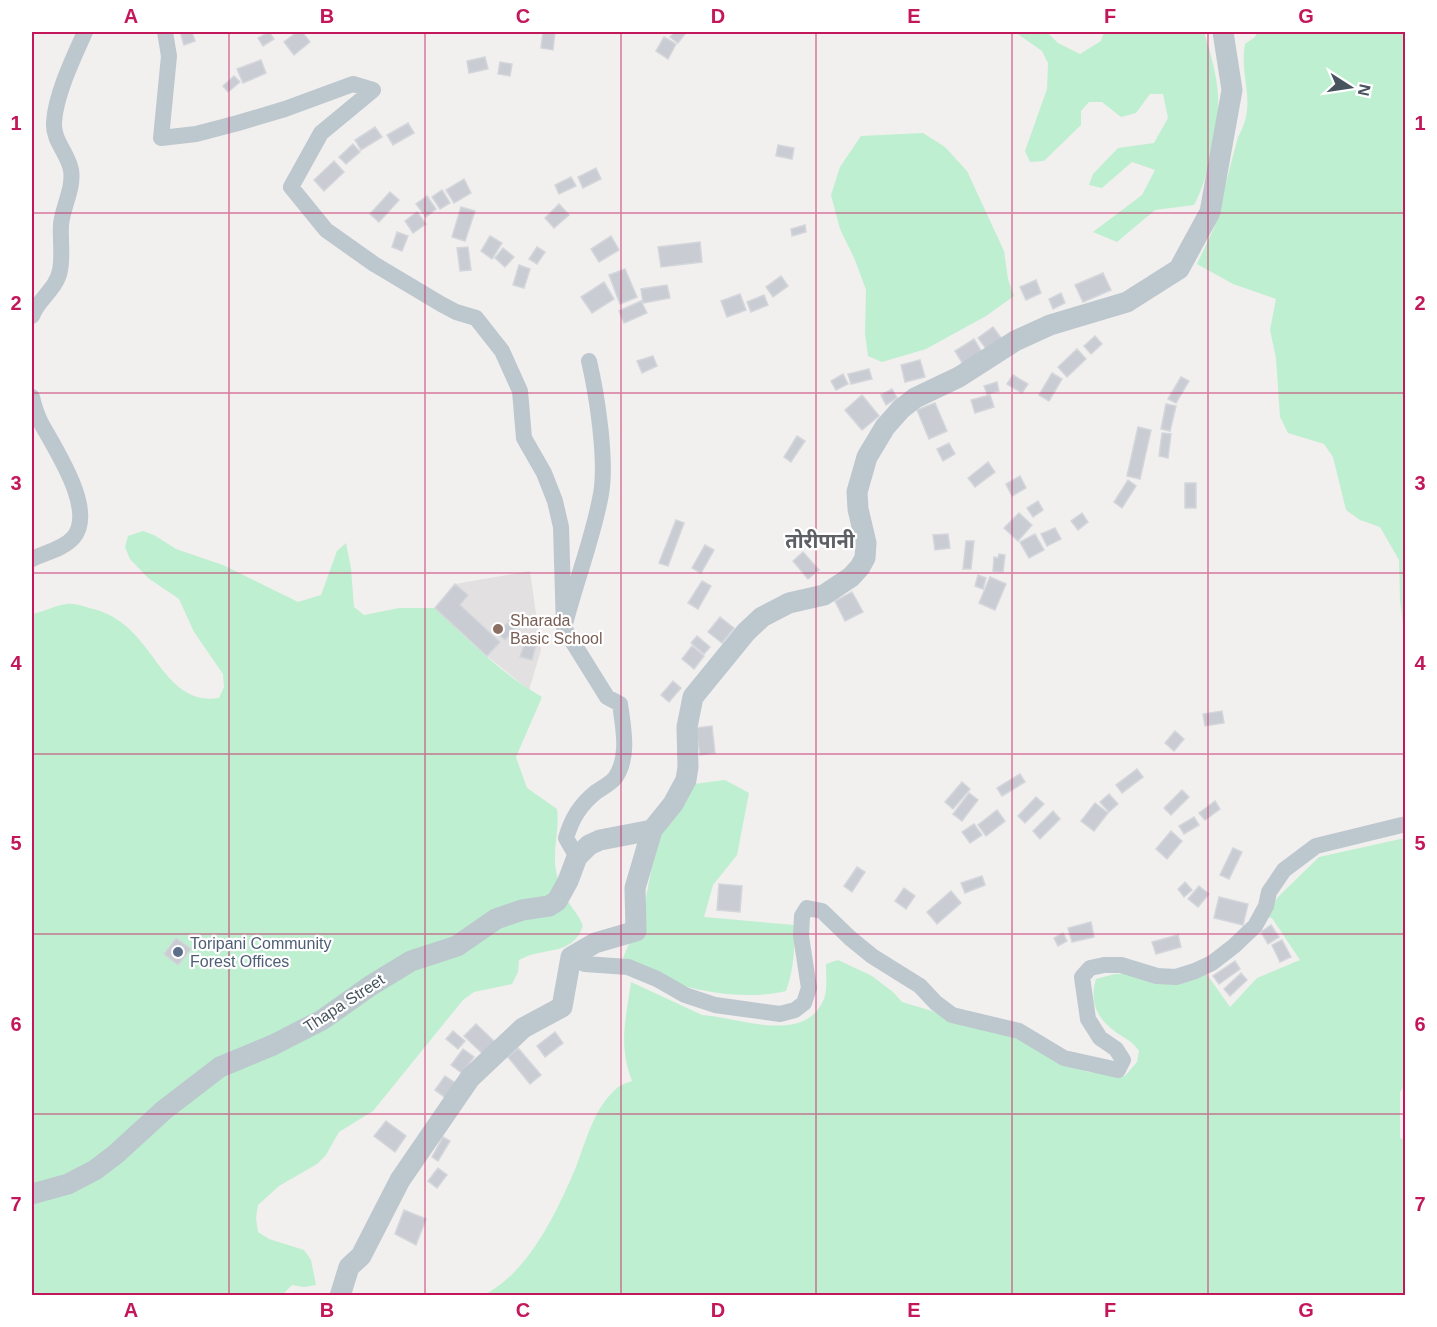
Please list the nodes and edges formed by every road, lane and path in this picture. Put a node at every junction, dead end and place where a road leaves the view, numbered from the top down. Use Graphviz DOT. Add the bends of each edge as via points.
graph roads {
  1 [pos="85,32"];
  2 [pos="165,32"];
  3 [pos="1223,32"];
  4 [pos="32,316"];
  5 [pos="589,361"];
  6 [pos="32,397"];
  7 [pos="32,559"];
  8 [pos="564,628"];
  9 [pos="1406,824"];
  10 [pos="652,830"];
  11 [pos="577,857"];
  12 [pos="571,957"];
  13 [pos="32,1194"];
  14 [pos="340,1296"];
  1 -- 4 [label="street" via="54,124 71,170 62,222 60,270 55,285 40,300"];
  2 -- 8 [label="street" via="169,56 161,138 238,123 353,84 373,90 321,134 291,187 326,230 441,304 476,318 502,351 520,391 524,438 544,473 561,527"];
  3 -- 10 [label="street" via="1232,90 1210,212 1179,269 1127,302 1050,325 1015,341 901,409 867,457 861,476 857,500 866,543 860,567 824,595 789,603 762,617 701,685 690,708 686,780"];
  5 -- 8 [label="street" via="602,458 602,491"];
  6 -- 7 [label="street" via="41,424 59,453 81,514 79,529 69,541"];
  8 -- 11 [label="street" via="608,697 620,704 624,738 623,758 615,778 585,801 572,818 566,838"];
  9 -- 12 [label="street" via="1316,846 1284,870 1269,892 1255,926 1212,963 1195,971 1176,977 1157,976 1121,964 1090,968 1082,977 1088,1019 1100,1038 1116,1049 1123,1060 1118,1070 1064,1058 1019,1031 952,1015 920,986 872,956 822,911 807,908 802,916 809,988 804,1002 795,1010 780,1014 715,1005 628,967 585,964"];
  10 -- 11 [label="street" via="600,840"];
  10 -- 12 [label="street" via="635,888 636,931 596,943"];
  11 -- 13 [label="street, Thapa Street" via="557,901 549,906 496,919 456,946 411,961 322,1020 220,1067 95,1170 68,1184"];
  12 -- 14 [label="street" via="562,1007 523,1028 470,1078 400,1180 361,1256 349,1267"];
}
